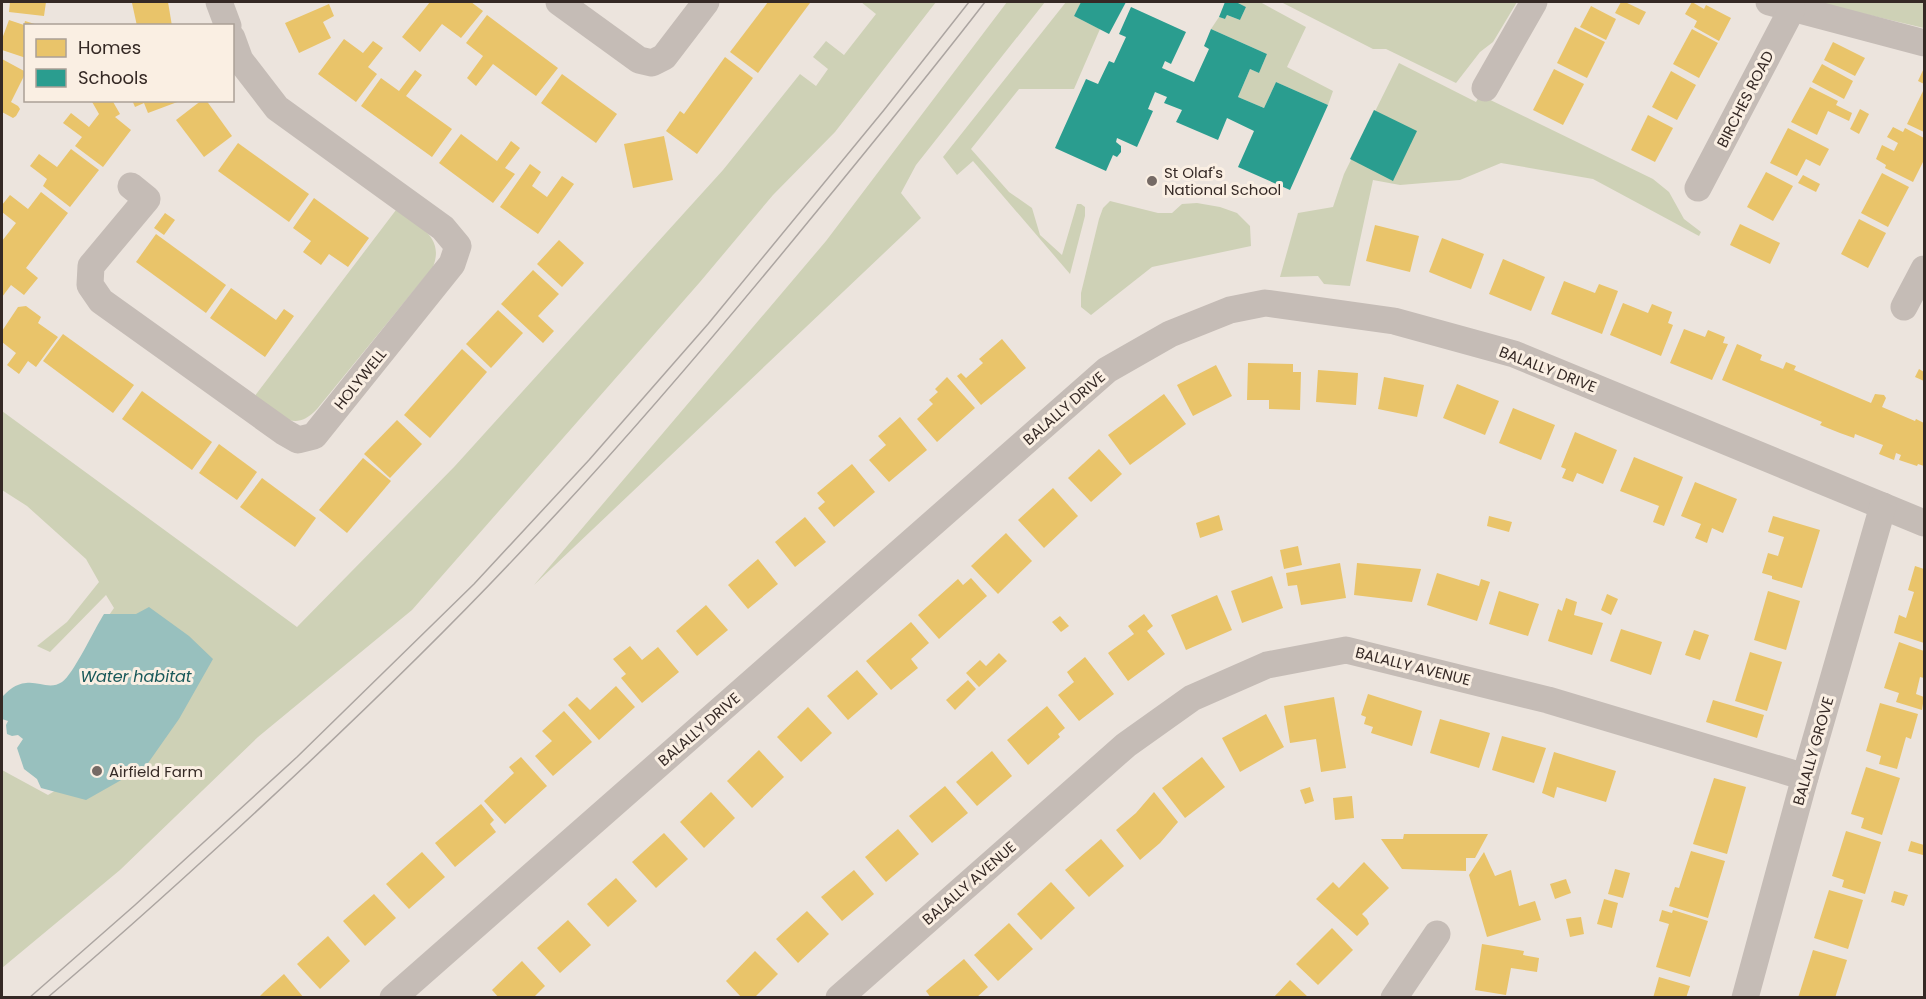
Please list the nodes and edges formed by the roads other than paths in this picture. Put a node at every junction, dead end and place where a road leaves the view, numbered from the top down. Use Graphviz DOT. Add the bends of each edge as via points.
graph roads {
  1 [pos="219,2"];
  2 [pos="559,2"];
  3 [pos="706,2"];
  4 [pos="1534,2"];
  5 [pos="1780,5"];
  6 [pos="227,24"];
  7 [pos="1924,43"];
  8 [pos="234,44"];
  9 [pos="1485,88"];
  10 [pos="131,186"];
  11 [pos="1698,188"];
  12 [pos="1924,269"];
  13 [pos="1904,307"];
  14 [pos="1883,506"];
  15 [pos="1924,523"];
  16 [pos="1805,777"];
  17 [pos="1437,934"];
  18 [pos="393,998"];
  19 [pos="839,998"];
  20 [pos="1394,998"];
  21 [pos="1745,998"];
  1 -- 6 [label="street"];
  2 -- 3 [label="street" via="639,60 652,63 664,57"];
  4 -- 9 [label="street"];
  5 -- 7 [label="street"];
  5 -- 11 [label="street, BIRCHES ROAD"];
  8 -- 10 [label="street, HOLYWELL" via="240,60 277,108 443,228 458,246 452,264 314,436 298,440 284,432 101,301 90,285 91,266 147,199"];
  12 -- 13 [label="street"];
  14 -- 15 [label="street, BALALLY DRIVE"];
  14 -- 16 [label="street, BALALLY GROVE"];
  14 -- 18 [label="street, BALALLY DRIVE" via="1514,354 1394,321 1265,303 1230,309 1170,334 1107,370"];
  16 -- 19 [label="street, BALALLY AVENUE" via="1548,700 1346,650 1267,665 1192,698 1126,746"];
  16 -- 21 [label="street, BALALLY GROVE"];
  17 -- 20 [label="street"];
}
